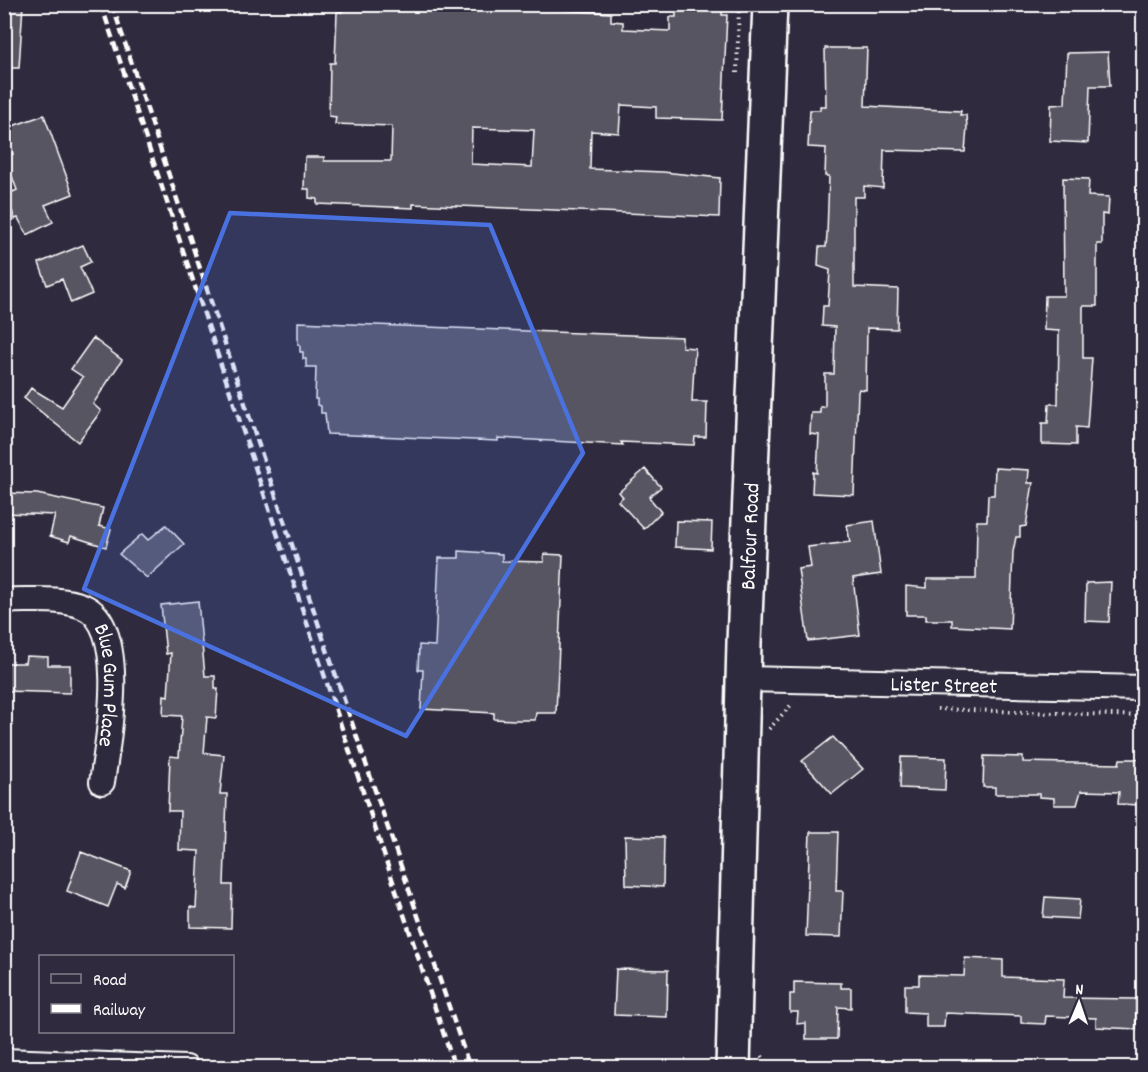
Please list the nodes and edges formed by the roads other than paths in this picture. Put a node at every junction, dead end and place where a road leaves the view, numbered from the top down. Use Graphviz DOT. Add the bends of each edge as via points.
graph roads {
  1 [pos="770,4"];
  2 [pos="4,600"];
  3 [pos="743,679"];
  4 [pos="1143,688"];
  5 [pos="102,782"];
  6 [pos="746,1060"];
  7 [pos="4,1061"];
  8 [pos="186,1068"];
  1 -- 3 [label="main road, Balfour Road"];
  2 -- 5 [label="street, Blue Gum Place" via="83,606 100,619 109,639 111,721"];
  3 -- 4 [label="street, Lister Street"];
  3 -- 6 [label="main road, Balfour Road"];
  7 -- 8 [label="street"];
}
